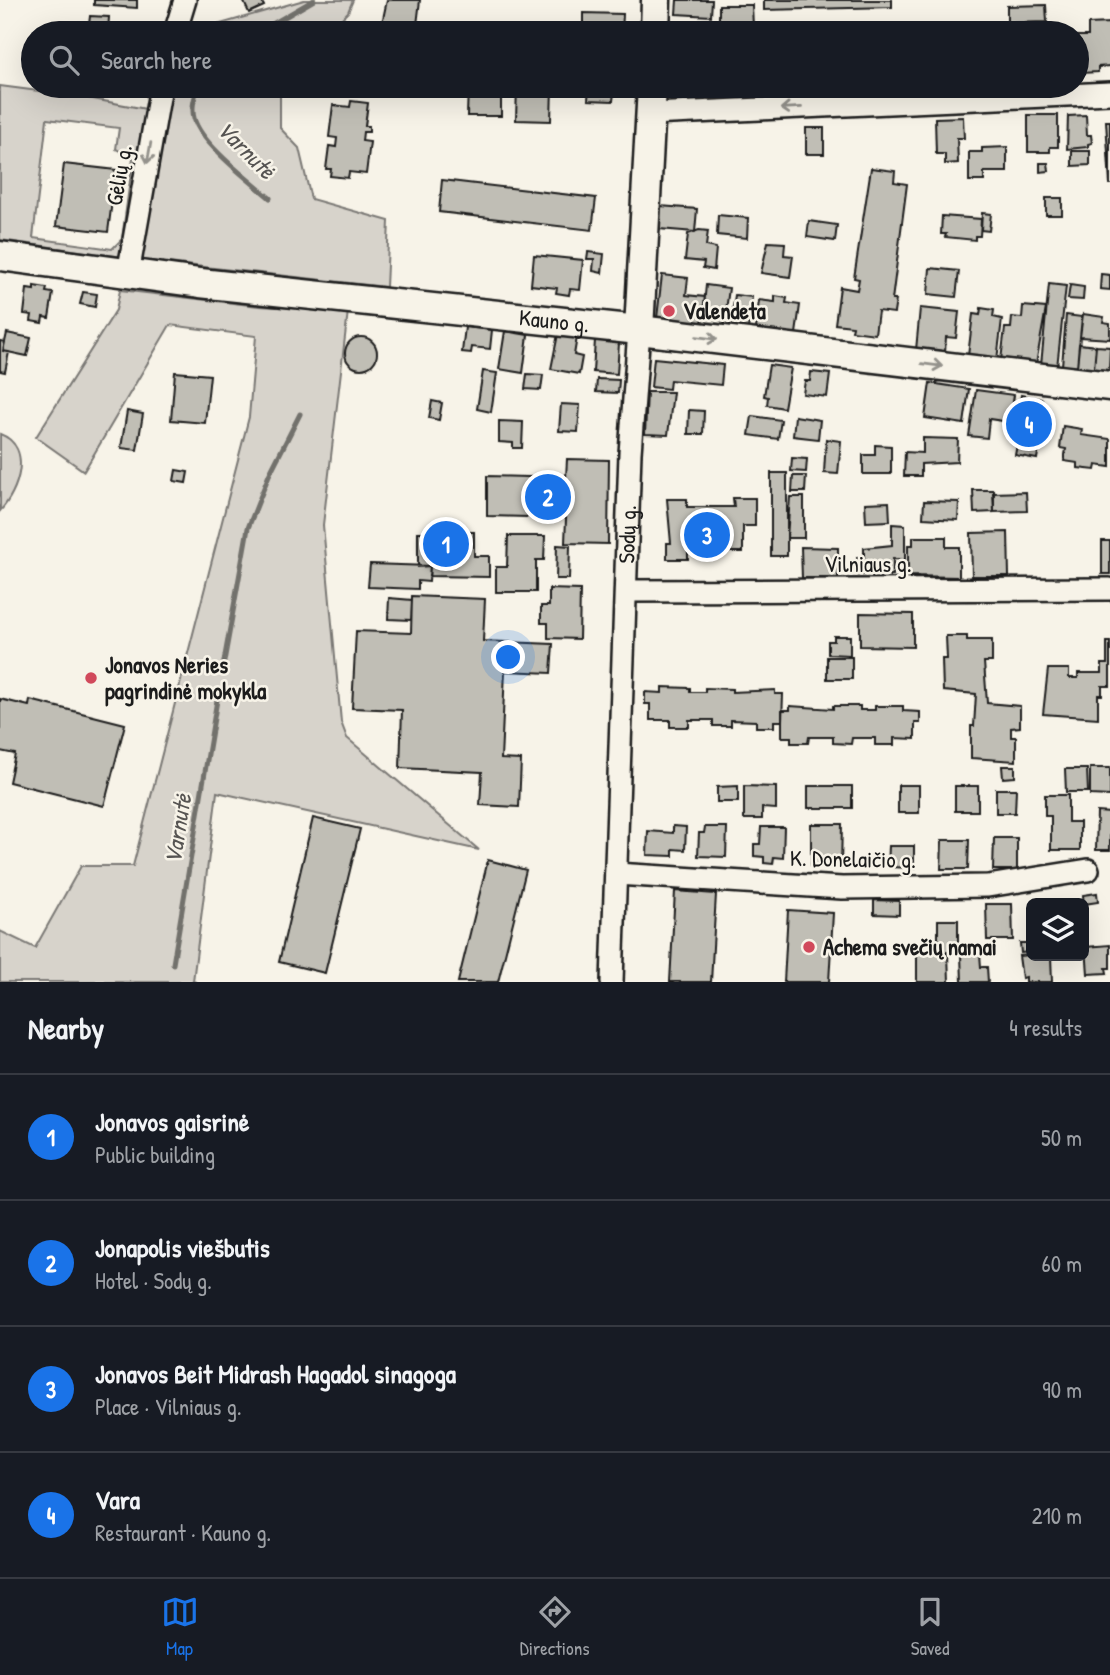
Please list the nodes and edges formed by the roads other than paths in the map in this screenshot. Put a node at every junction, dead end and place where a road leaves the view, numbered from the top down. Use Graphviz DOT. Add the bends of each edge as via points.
graph roads {
  1 [pos="185,0"];
  2 [pos="656,0"];
  3 [pos="179,21"];
  4 [pos="655,21"];
  5 [pos="1110,93"];
  6 [pos="1089,94"];
  7 [pos="159,98"];
  8 [pos="651,98"];
  9 [pos="1000,98"];
  10 [pos="650,114"];
  11 [pos="0,256"];
  12 [pos="128,274"];
  13 [pos="639,330"];
  14 [pos="1110,386"];
  15 [pos="1110,589"];
  16 [pos="626,591"];
  17 [pos="1088,870"];
  18 [pos="616,874"];
  19 [pos="612,982"];
  1 -- 3 [label="street"];
  2 -- 4 [label="main road"];
  5 -- 6 [label="street, one-way"];
  7 -- 12 [label="street, Gėlių g., one-way"];
  8 -- 10 [label="main road, Sodų g."];
  9 -- 10 [label="street, one-way"];
  10 -- 13 [label="main road, Sodų g."];
  11 -- 12 [label="main road, Kauno g."];
  12 -- 13 [label="main road, Kauno g."];
  13 -- 14 [label="main road, Kauno g., one-way"];
  13 -- 16 [label="street, Sodų g."];
  15 -- 16 [label="street, Vilniaus g."];
  16 -- 18 [label="street, Sodų g."];
  17 -- 18 [label="street, K. Donelaičio g." via="988,886 842,888"];
  18 -- 19 [label="street, Sodų g."];
}
